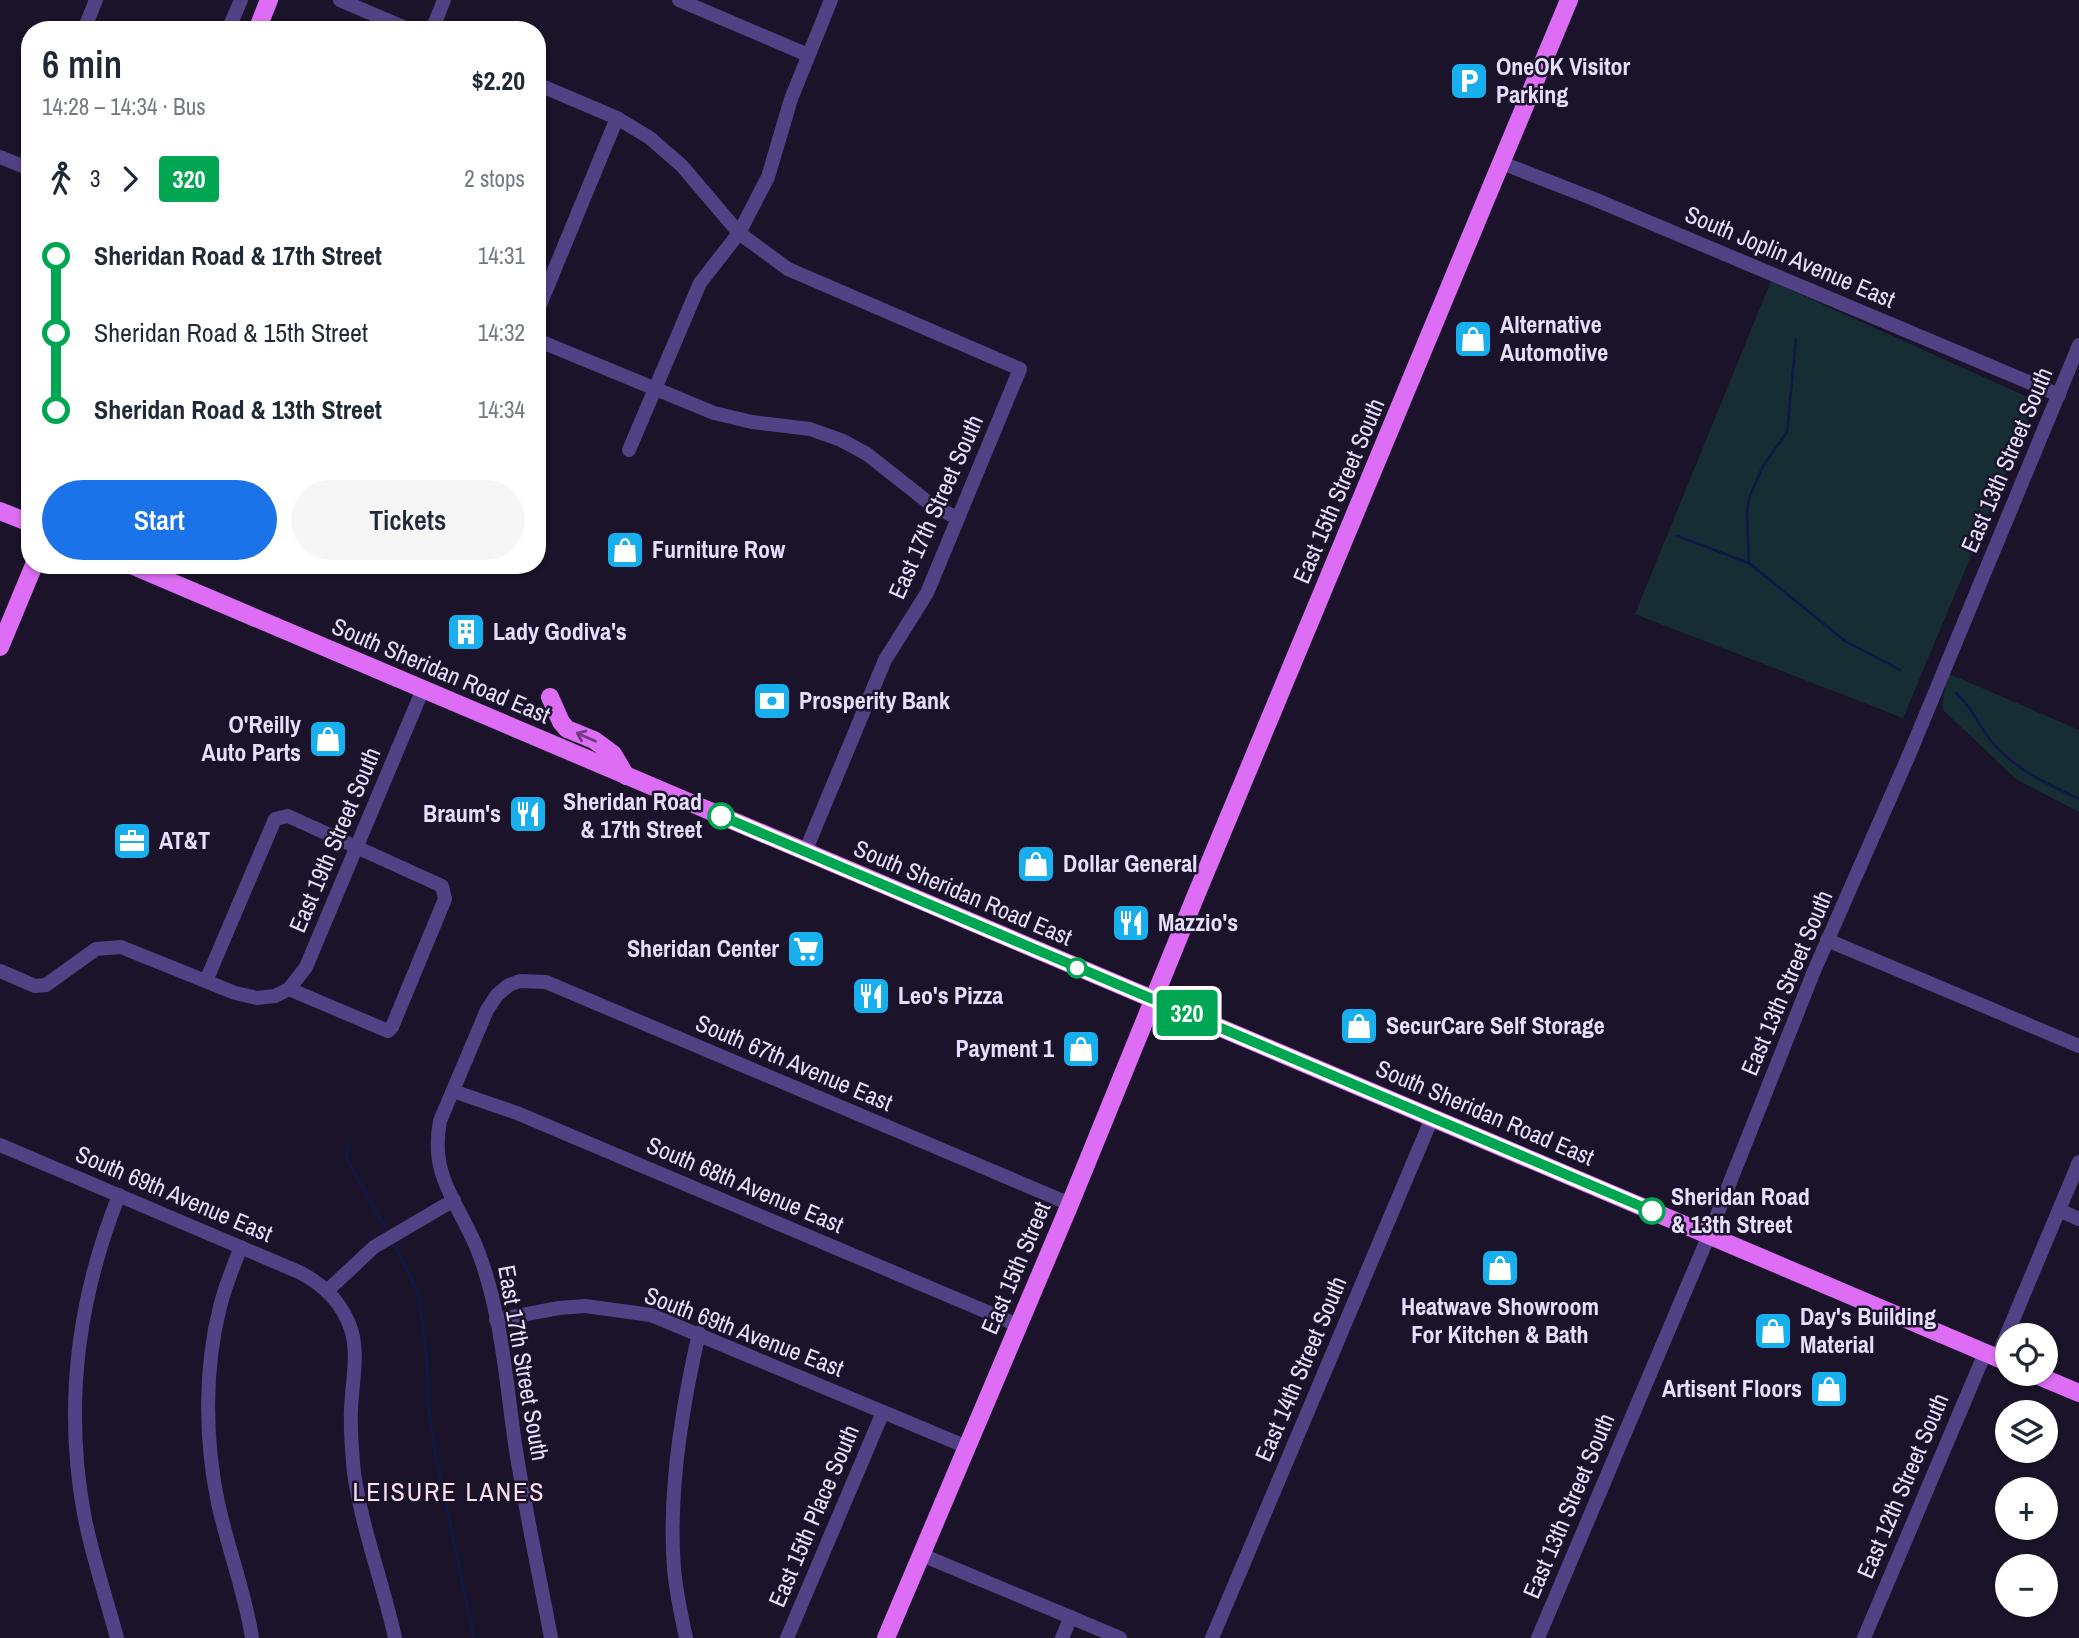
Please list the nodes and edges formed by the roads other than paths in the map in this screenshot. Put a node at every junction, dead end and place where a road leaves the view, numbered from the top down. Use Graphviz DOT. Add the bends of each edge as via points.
graph roads {
  1 [pos="96,0"];
  2 [pos="241,0"];
  3 [pos="269,0"];
  4 [pos="340,0"];
  5 [pos="444,0"];
  6 [pos="679,0"];
  7 [pos="831,0"];
  8 [pos="1569,0"];
  9 [pos="88,21"];
  10 [pos="232,21"];
  11 [pos="261,21"];
  12 [pos="389,21"];
  13 [pos="436,21"];
  14 [pos="808,55"];
  15 [pos="546,88"];
  16 [pos="617,118"];
  17 [pos="0,157"];
  18 [pos="1502,163"];
  19 [pos="21,164"];
  20 [pos="739,233"];
  21 [pos="546,290"];
  22 [pos="546,344"];
  23 [pos="2079,345"];
  24 [pos="655,389"];
  25 [pos="2059,395"];
  26 [pos="629,450"];
  27 [pos="0,511"];
  28 [pos="21,519"];
  29 [pos="958,519"];
  30 [pos="30,574"];
  31 [pos="152,574"];
  32 [pos="0,648"];
  33 [pos="423,690"];
  34 [pos="550,697"];
  35 [pos="626,776"];
  36 [pos="356,847"];
  37 [pos="805,852"];
  38 [pos="1827,940"];
  39 [pos="0,971"];
  40 [pos="206,981"];
  41 [pos="289,989"];
  42 [pos="500,992"];
  43 [pos="1153,1000"];
  44 [pos="2079,1046"];
  45 [pos="453,1091"];
  46 [pos="1432,1118"];
  47 [pos="0,1144"];
  48 [pos="2079,1162"];
  49 [pos="120,1195"];
  50 [pos="454,1200"];
  51 [pos="1070,1204"];
  52 [pos="2059,1210"];
  53 [pos="2079,1219"];
  54 [pos="1709,1235"];
  55 [pos="241,1247"];
  56 [pos="327,1291"];
  57 [pos="496,1320"];
  58 [pos="2011,1323"];
  59 [pos="1018,1325"];
  60 [pos="698,1334"];
  61 [pos="1995,1356"];
  62 [pos="1995,1361"];
  63 [pos="2058,1384"];
  64 [pos="2079,1393"];
  65 [pos="883,1412"];
  66 [pos="967,1447"];
  67 [pos="922,1555"];
  68 [pos="1071,1617"];
  69 [pos="117,1638"];
  70 [pos="252,1638"];
  71 [pos="395,1638"];
  72 [pos="551,1638"];
  73 [pos="686,1638"];
  74 [pos="787,1638"];
  75 [pos="887,1638"];
  76 [pos="1062,1638"];
  77 [pos="1120,1638"];
  78 [pos="1212,1638"];
  79 [pos="1538,1638"];
  80 [pos="1864,1638"];
  1 -- 9 [label="street"];
  2 -- 10 [label="street"];
  3 -- 11 [label="main road"];
  4 -- 12 [label="street"];
  5 -- 13 [label="street"];
  6 -- 14 [label="street"];
  7 -- 14 [label="street"];
  8 -- 18 [label="main road, East 15th Street South"];
  14 -- 20 [label="street" via="768,177"];
  15 -- 16 [label="street"];
  16 -- 20 [label="street" via="650,138 682,166"];
  16 -- 21 [label="street"];
  17 -- 19 [label="street"];
  18 -- 25 [label="street, South Joplin Avenue East"];
  18 -- 43 [label="main road, East 15th Street South"];
  20 -- 24 [label="street" via="700,283"];
  20 -- 29 [label="street, East 17th Street South" via="809,280 1020,369"];
  22 -- 24 [label="street"];
  23 -- 25 [label="street, East 13th Street South"];
  24 -- 26 [label="street"];
  24 -- 29 [label="street" via="714,413 810,429 842,440 934,507"];
  25 -- 38 [label="street, East 13th Street South"];
  27 -- 28 [label="main road"];
  29 -- 37 [label="street, East 17th Street South" via="927,593 885,660"];
  30 -- 32 [label="main road"];
  31 -- 33 [label="main road, South Sheridan Road East"];
  33 -- 35 [label="main road, South Sheridan Road East"];
  33 -- 36 [label="street, East 19th Street South"];
  35 -- 34 [label="main road, one-way" via="613,754 567,729"];
  35 -- 37 [label="main road, South Sheridan Road East"];
  36 -- 40 [label="street" via="288,817 275,819"];
  36 -- 41 [label="street, East 19th Street South" via="306,967"];
  36 -- 41 [label="street" via="442,886 445,892 392,1027 383,1030"];
  37 -- 43 [label="main road, South Sheridan Road East"];
  38 -- 44 [label="street"];
  38 -- 54 [label="street, East 13th Street South"];
  39 -- 40 [label="street" via="35,986 46,985 96,949 121,947"];
  40 -- 41 [label="street, East 19th Street South" via="248,997 275,996"];
  42 -- 45 [label="street, East 17th Street South" via="487,1010"];
  42 -- 51 [label="street, South 67th Avenue East" via="520,981 546,982"];
  43 -- 46 [label="main road, South Sheridan Road East"];
  43 -- 51 [label="main road, East 15th Street"];
  45 -- 50 [label="street, East 17th Street South" via="436,1140 442,1179"];
  45 -- 59 [label="street, South 68th Avenue East" via="517,1113"];
  46 -- 54 [label="main road, South Sheridan Road East"];
  46 -- 78 [label="street, East 14th Street South"];
  47 -- 49 [label="street, South 69th Avenue East"];
  48 -- 52 [label="street, East 12th Street South"];
  49 -- 55 [label="street, South 69th Avenue East"];
  49 -- 69 [label="street" via="102,1238 86,1299 74,1403 84,1514"];
  50 -- 56 [label="street" via="374,1247"];
  50 -- 57 [label="street, East 17th Street South" via="478,1250"];
  51 -- 59 [label="main road, East 15th Street"];
  52 -- 53 [label="street"];
  52 -- 58 [label="street, East 12th Street South"];
  54 -- 61 [label="main road, South Sheridan Road East"];
  54 -- 79 [label="street, East 13th Street South"];
  55 -- 56 [label="street, South 69th Avenue East" via="312,1279"];
  55 -- 70 [label="street" via="216,1323 210,1383 211,1454"];
  56 -- 71 [label="street" via="352,1332 354,1471"];
  57 -- 60 [label="street, South 69th Avenue East" via="559,1308 606,1307 652,1315"];
  57 -- 72 [label="street, East 17th Street South"];
  59 -- 66 [label="main road, East 15th Street"];
  60 -- 65 [label="street, South 69th Avenue East"];
  60 -- 73 [label="street" via="688,1380 672,1522 674,1570"];
  62 -- 80 [label="street, East 12th Street South"];
  63 -- 64 [label="main road"];
  65 -- 66 [label="street, South 69th Avenue East"];
  65 -- 74 [label="street, East 15th Place South"];
  66 -- 67 [label="main road, East 15th Street"];
  67 -- 68 [label="street"];
  67 -- 75 [label="main road"];
  68 -- 76 [label="street"];
  68 -- 77 [label="street"];
}
